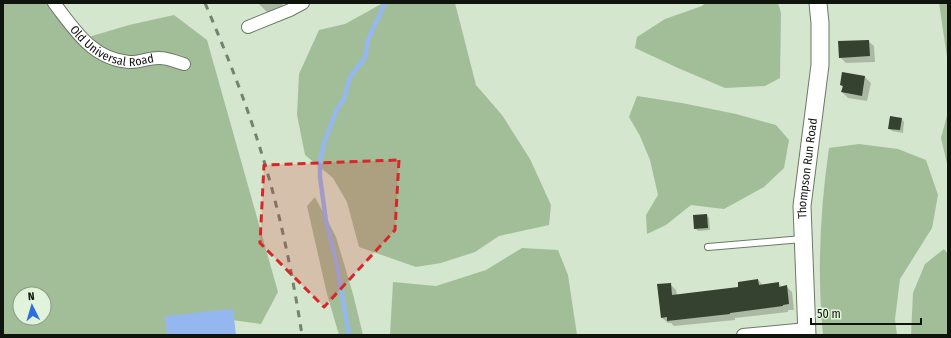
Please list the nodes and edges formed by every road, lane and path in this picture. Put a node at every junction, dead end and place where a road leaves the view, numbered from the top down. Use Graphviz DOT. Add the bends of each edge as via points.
graph roads {
  1 [pos="54,3"];
  2 [pos="303,3"];
  3 [pos="818,3"];
  4 [pos="248,27"];
  5 [pos="184,64"];
  6 [pos="804,239"];
  7 [pos="708,247"];
  8 [pos="807,332"];
  9 [pos="742,335"];
  1 -- 5 [label="street, Old Universal Road" via="82,40 112,59 131,62 159,57"];
  2 -- 4 [label="street"];
  3 -- 6 [label="street, Thompson Run Road" via="820,65 802,206"];
  6 -- 7 [label="lane"];
  6 -- 8 [label="street, Thompson Run Road"];
  8 -- 9 [label="street"];
}
